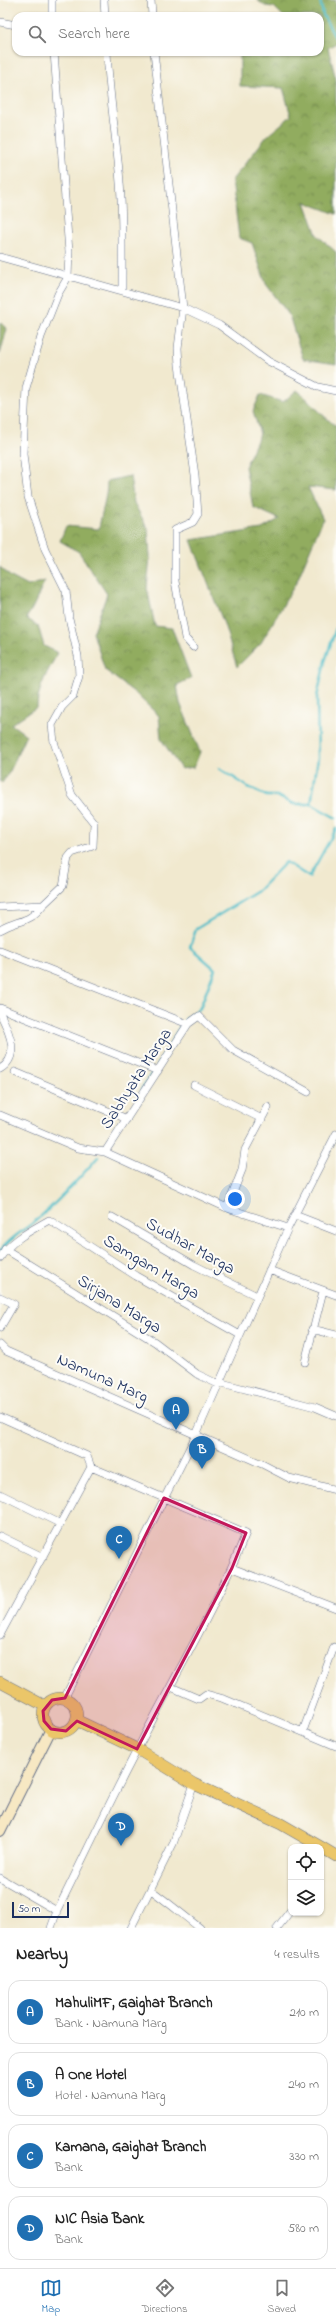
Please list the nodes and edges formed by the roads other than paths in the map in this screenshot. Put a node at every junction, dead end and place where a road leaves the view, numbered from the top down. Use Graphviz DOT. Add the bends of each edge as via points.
graph roads {
  1 [pos="52,0"];
  2 [pos="104,0"];
  3 [pos="151,0"];
  4 [pos="52,12"];
  5 [pos="105,12"];
  6 [pos="152,12"];
  7 [pos="0,22"];
  8 [pos="12,24"];
  9 [pos="54,56"];
  10 [pos="107,56"];
  11 [pos="154,56"];
  12 [pos="0,257"];
  13 [pos="68,277"];
  14 [pos="122,291"];
  15 [pos="183,308"];
  16 [pos="336,391"];
  17 [pos="193,647"];
  18 [pos="43,905"];
  19 [pos="0,907"];
  20 [pos="0,930"];
  21 [pos="0,950"];
  22 [pos="0,1008"];
  23 [pos="0,1013"];
  24 [pos="188,1024"];
  25 [pos="0,1069"];
  26 [pos="158,1071"];
  27 [pos="15,1072"];
  28 [pos="194,1086"];
  29 [pos="308,1092"];
  30 [pos="268,1107"];
  31 [pos="0,1115"];
  32 [pos="262,1118"];
  33 [pos="127,1119"];
  34 [pos="335,1137"];
  35 [pos="105,1152"];
  36 [pos="227,1208"];
  37 [pos="295,1215"];
  38 [pos="112,1217"];
  39 [pos="288,1228"];
  40 [pos="336,1231"];
  41 [pos="5,1250"];
  42 [pos="0,1258"];
  43 [pos="268,1270"];
  44 [pos="323,1291"];
  45 [pos="257,1296"];
  46 [pos="336,1296"];
  47 [pos="0,1297"];
  48 [pos="0,1328"];
  49 [pos="312,1329"];
  50 [pos="240,1335"];
  51 [pos="336,1335"];
  52 [pos="0,1345"];
  53 [pos="305,1362"];
  54 [pos="218,1383"];
  55 [pos="336,1416"];
  56 [pos="0,1417"];
  57 [pos="196,1435"];
  58 [pos="91,1467"];
  59 [pos="336,1490"];
  60 [pos="0,1494"];
  61 [pos="164,1498"];
  62 [pos="61,1524"];
  63 [pos="0,1536"];
  64 [pos="44,1557"];
  65 [pos="232,1568"];
  66 [pos="336,1608"];
  67 [pos="0,1635"];
  68 [pos="334,1648"];
  69 [pos="0,1682"];
  70 [pos="171,1687"];
  71 [pos="64,1699"];
  72 [pos="46,1706"];
  73 [pos="76,1720"];
  74 [pos="51,1729"];
  75 [pos="303,1731"];
  76 [pos="336,1746"];
  77 [pos="137,1749"];
  78 [pos="194,1784"];
  79 [pos="0,1831"];
  80 [pos="316,1844"];
  81 [pos="324,1849"];
  82 [pos="336,1856"];
  83 [pos="0,1878"];
  84 [pos="151,1890"];
  85 [pos="57,1910"];
  86 [pos="288,1914"];
  87 [pos="51,1928"];
  88 [pos="131,1928"];
  89 [pos="200,1928"];
  90 [pos="277,1928"];
  1 -- 4 [label="street"];
  2 -- 5 [label="street"];
  3 -- 6 [label="street"];
  7 -- 8 [label="street"];
  9 -- 13 [label="street" via="69,252"];
  10 -- 14 [label="street" via="122,220"];
  11 -- 15 [label="street"];
  12 -- 13 [label="street"];
  13 -- 14 [label="street"];
  13 -- 18 [label="street" via="58,294 41,337 26,388 23,454 28,497 45,550 66,591 78,656 79,676 74,696 62,707 52,725 54,742 72,795 94,823 94,846 72,853 68,858 63,886"];
  14 -- 15 [label="street"];
  15 -- 16 [label="street" via="219,325 268,361 318,387"];
  15 -- 17 [label="street" via="178,354 198,514 194,522 175,530 175,581 185,638"];
  18 -- 19 [label="street"];
  18 -- 20 [label="street" via="30,919"];
  21 -- 24 [label="street, Sabhyata Marga"];
  22 -- 26 [label="street"];
  23 -- 25 [label="street" via="8,1029 12,1048 10,1059"];
  24 -- 26 [label="street, Sabhyata Marga"];
  24 -- 29 [label="street" via="199,1016 233,1050"];
  26 -- 33 [label="street, Sabhyata Marga"];
  27 -- 33 [label="street"];
  28 -- 32 [label="street"];
  30 -- 32 [label="street"];
  31 -- 35 [label="street" via="78,1148"];
  32 -- 36 [label="street" via="245,1150 242,1170"];
  33 -- 35 [label="street, Sabhyata Marga"];
  34 -- 37 [label="street"];
  35 -- 36 [label="street, Sabhyata Marga"];
  36 -- 39 [label="street, Sabhyata Marga"];
  37 -- 39 [label="street"];
  37 -- 40 [label="street"];
  38 -- 45 [label="street, Sudhar Marga" via="194,1266"];
  39 -- 43 [label="street"];
  41 -- 42 [label="street"];
  41 -- 50 [label="street, Samgam Marga" via="49,1220 136,1276"];
  41 -- 54 [label="street, Sirjana Marga" via="155,1342 197,1374"];
  43 -- 44 [label="street"];
  43 -- 45 [label="street"];
  44 -- 46 [label="street"];
  44 -- 49 [label="street"];
  45 -- 50 [label="street"];
  47 -- 48 [label="street" via="14,1304"];
  49 -- 51 [label="street"];
  49 -- 53 [label="street"];
  50 -- 54 [label="street"];
  52 -- 57 [label="street, Namuna Marg" via="6,1351"];
  54 -- 55 [label="street, Sirjana Marga" via="315,1407"];
  54 -- 57 [label="street"];
  56 -- 58 [label="street" via="87,1456"];
  57 -- 59 [label="street, Namuna Marg" via="289,1478"];
  57 -- 61 [label="street"];
  58 -- 61 [label="street"];
  58 -- 62 [label="street"];
  60 -- 62 [label="street"];
  61 -- 65 [label="street" via="246,1533"];
  61 -- 71 [label="street"];
  62 -- 64 [label="street"];
  63 -- 64 [label="street"];
  64 -- 67 [label="street"];
  65 -- 66 [label="street"];
  65 -- 70 [label="street"];
  68 -- 75 [label="street"];
  69 -- 72 [label="main road"];
  70 -- 75 [label="street" via="199,1699 206,1694 224,1699"];
  70 -- 77 [label="street"];
  71 -- 72 [label="main road" via="56,1699"];
  71 -- 73 [label="main road" via="73,1705"];
  72 -- 74 [label="main road" via="43,1711 44,1721"];
  73 -- 74 [label="main road" via="66,1730"];
  73 -- 77 [label="main road"];
  74 -- 79 [label="main road"];
  75 -- 76 [label="street"];
  77 -- 78 [label="main road"];
  77 -- 85 [label="street"];
  78 -- 80 [label="main road" via="281,1824"];
  78 -- 84 [label="street" via="173,1844"];
  81 -- 82 [label="main road"];
  83 -- 85 [label="street"];
  84 -- 88 [label="street"];
  84 -- 89 [label="street" via="179,1909 181,1914"];
  85 -- 87 [label="street"];
  86 -- 90 [label="street"];
}
